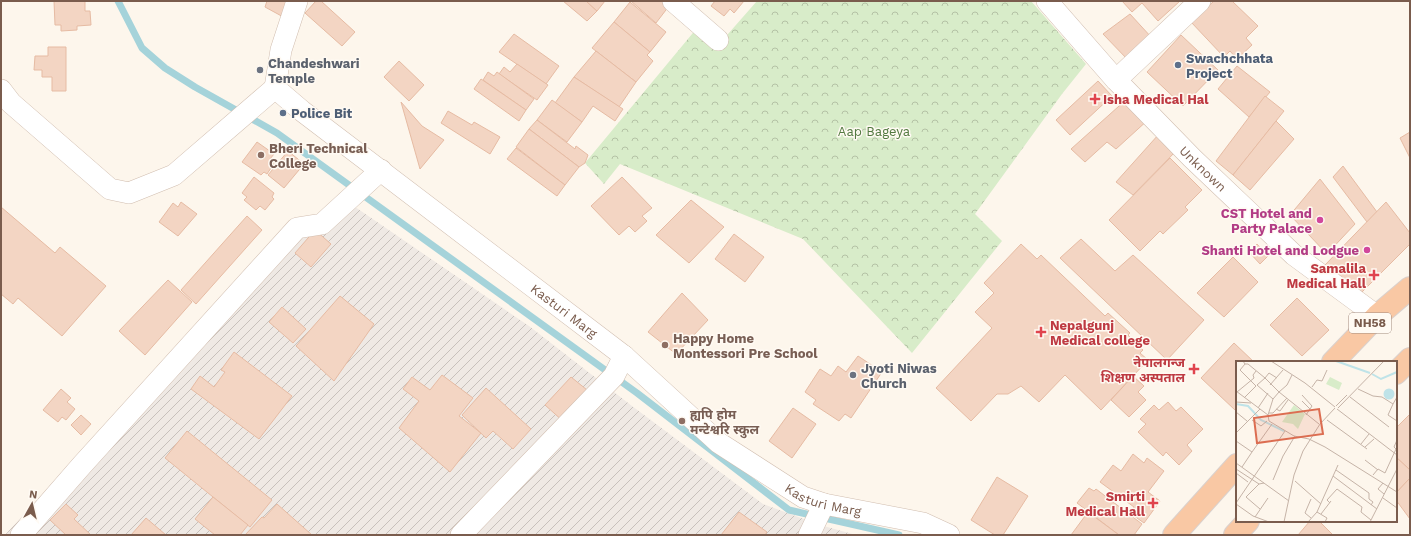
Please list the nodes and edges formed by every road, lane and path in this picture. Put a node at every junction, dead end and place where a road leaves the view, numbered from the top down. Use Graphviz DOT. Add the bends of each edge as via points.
graph roads {
  1 [pos="296,1"];
  2 [pos="673,1"];
  3 [pos="1047,1"];
  4 [pos="1200,1"];
  5 [pos="718,40"];
  6 [pos="1116,80"];
  7 [pos="275,88"];
  8 [pos="1,90"];
  9 [pos="381,170"];
  10 [pos="1410,288"];
  11 [pos="1377,316"];
  12 [pos="624,356"];
  13 [pos="1410,359"];
  14 [pos="1334,361"];
  15 [pos="1397,372"];
  16 [pos="1236,466"];
  17 [pos="824,504"];
  18 [pos="1247,522"];
  19 [pos="21,535"];
  20 [pos="461,535"];
  21 [pos="808,535"];
  22 [pos="949,535"];
  23 [pos="1174,535"];
  24 [pos="1235,535"];
  1 -- 7 [label="street" via="281,50"];
  2 -- 5 [label="street"];
  3 -- 6 [label="street, Unknown"];
  4 -- 6 [label="street"];
  6 -- 11 [label="street, Unknown" via="1192,158 1294,256"];
  7 -- 8 [label="street" via="174,175 129,193 110,189 11,102"];
  7 -- 9 [label="street, Kasturi Marg"];
  9 -- 12 [label="street, Kasturi Marg"];
  9 -- 19 [label="street" via="322,224 297,228"];
  10 -- 11 [label="highway, NH58"];
  11 -- 14 [label="highway, NH58"];
  12 -- 17 [label="street, Kasturi Marg" via="719,443 803,497"];
  12 -- 20 [label="street" via="614,376"];
  13 -- 15 [label="highway"];
  16 -- 23 [label="highway"];
  17 -- 21 [label="street"];
  17 -- 22 [label="street, Kasturi Marg" via="923,523"];
  18 -- 24 [label="highway"];
}
